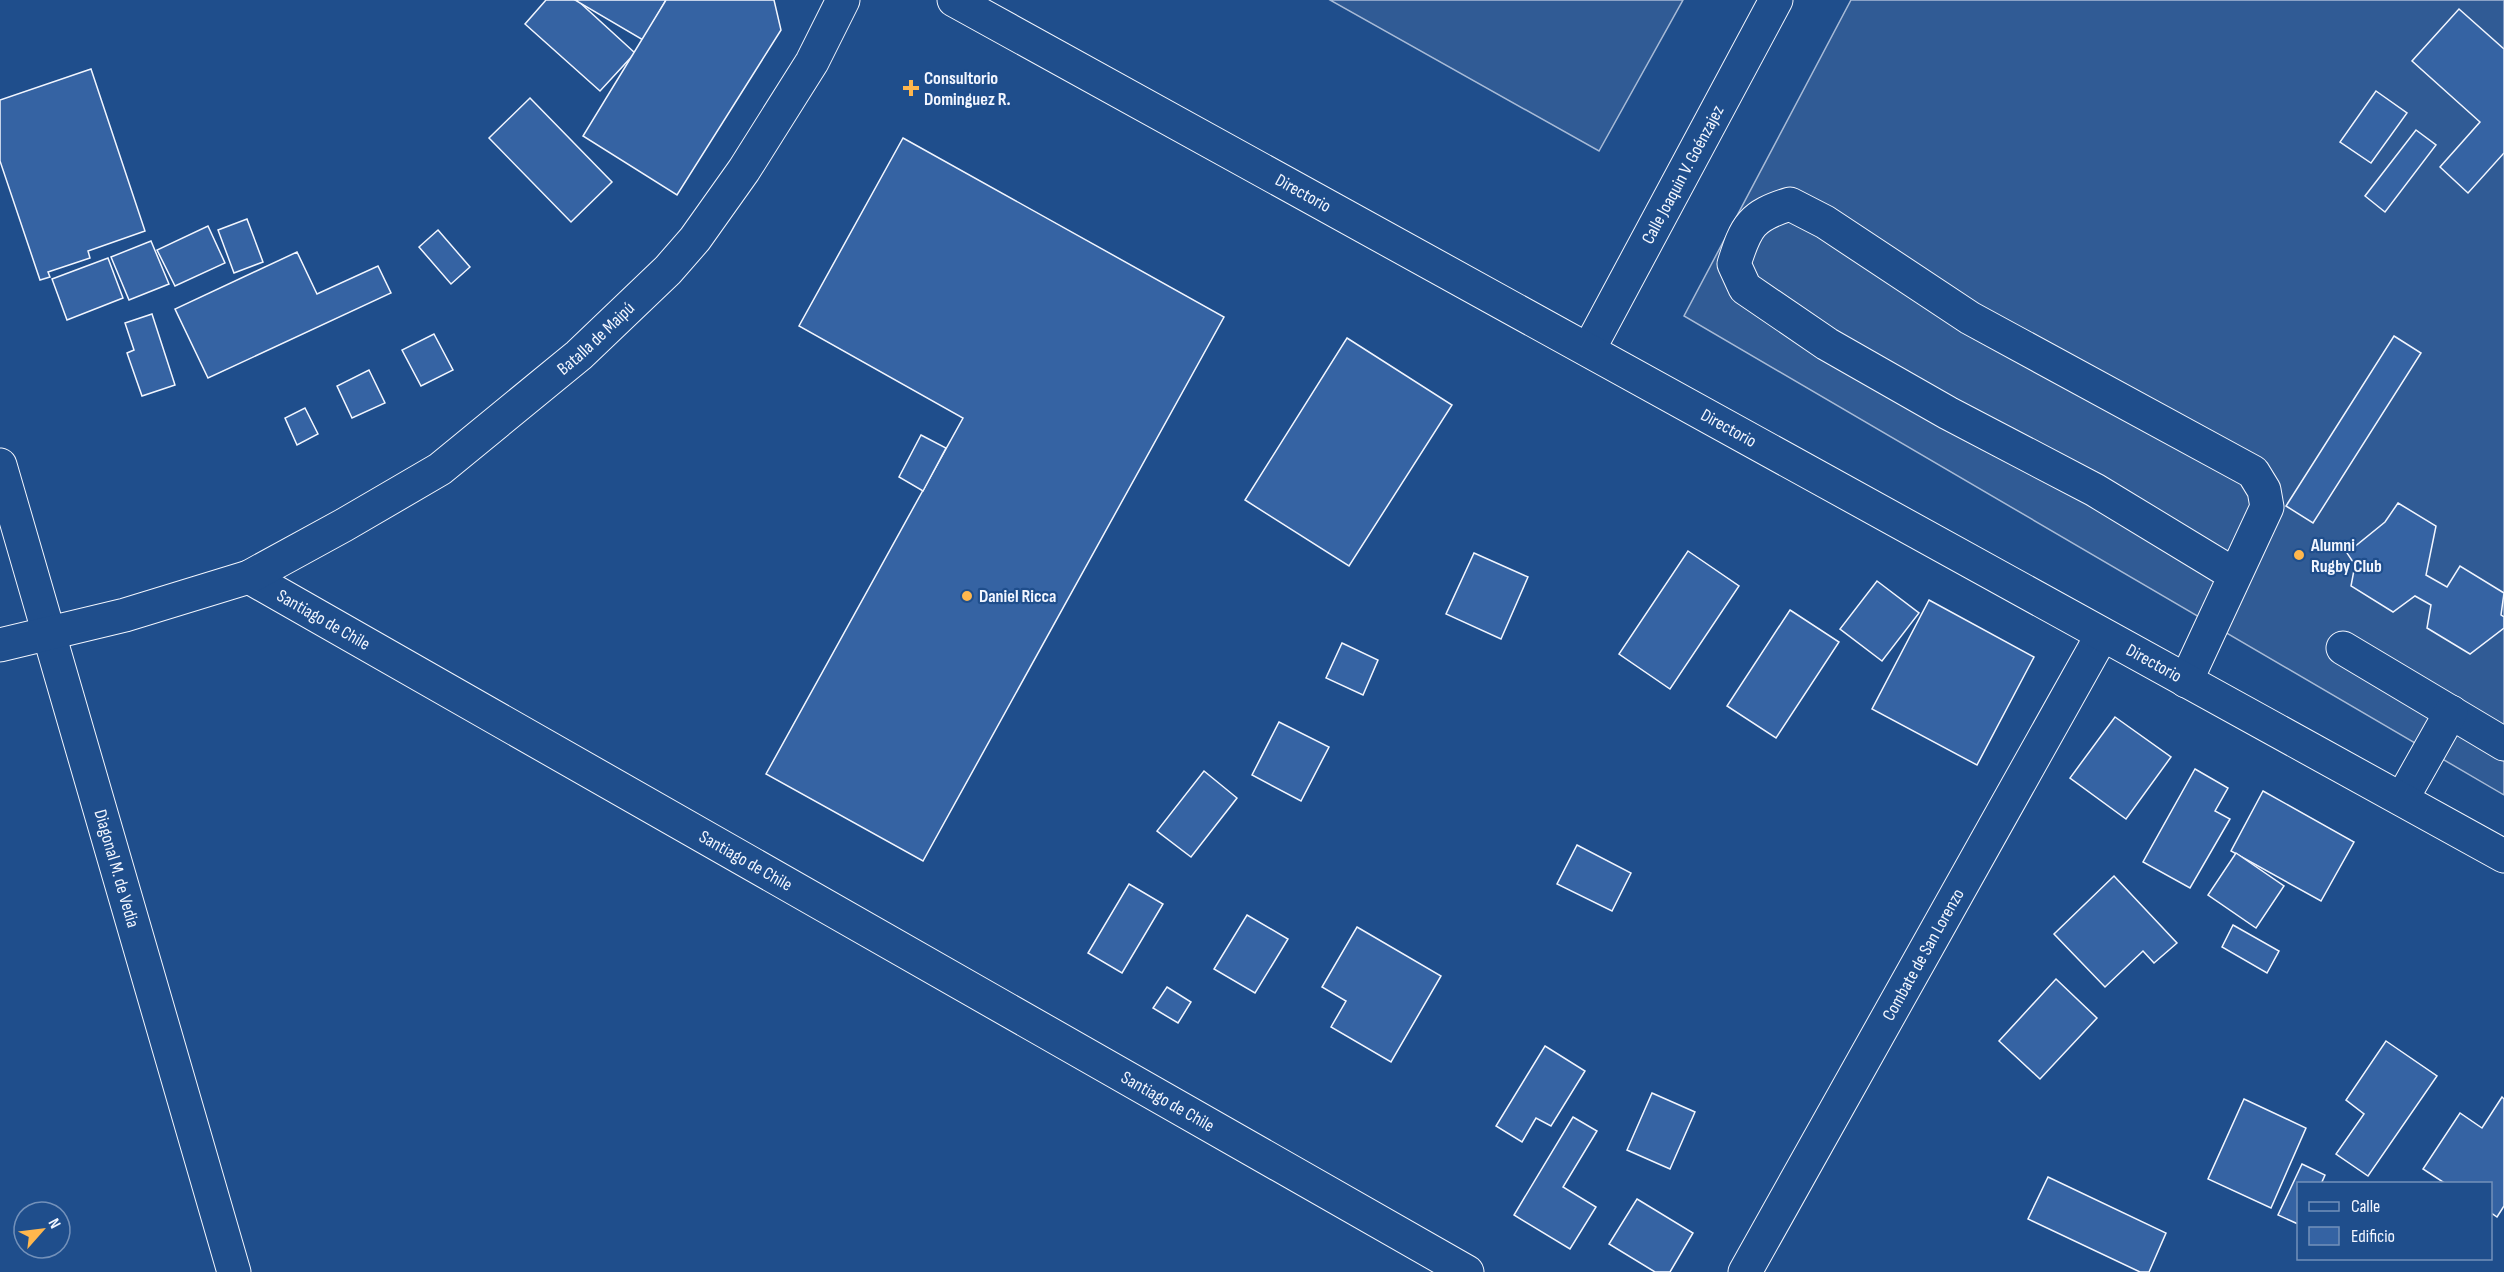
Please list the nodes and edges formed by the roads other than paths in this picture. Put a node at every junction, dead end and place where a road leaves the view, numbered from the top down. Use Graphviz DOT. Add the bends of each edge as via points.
graph roads {
  1 [pos="843,0"];
  2 [pos="954,0"];
  3 [pos="1776,0"];
  4 [pos="1589,349"];
  5 [pos="0,465"];
  6 [pos="2235,576"];
  7 [pos="249,577"];
  8 [pos="49,633"];
  9 [pos="2102,635"];
  10 [pos="0,645"];
  11 [pos="2343,648"];
  12 [pos="2186,681"];
  13 [pos="2451,712"];
  14 [pos="2504,744"];
  15 [pos="2402,799"];
  16 [pos="2504,856"];
  17 [pos="234,1272"];
  18 [pos="1467,1272"];
  19 [pos="1745,1272"];
  1 -- 7 [label="street, Batalla de Maipú" via="812,62 744,170 668,270 579,356 440,469"];
  2 -- 4 [label="street, Directorio"];
  3 -- 4 [label="street, Calle Joaquin V. Goénzajez"];
  4 -- 9 [label="street, Directorio"];
  5 -- 8 [label="street, Diagonal M. de Vedia"];
  6 -- 6 [label="street" via="2267,507 2265,490 2253,472 1970,318 1825,222 1790,204 1767,211 1744,233 1734,264 1745,288 1827,344 2095,490"];
  6 -- 12 [label="street"];
  7 -- 8 [label="street" via="125,615"];
  7 -- 18 [label="street, Santiago de Chile"];
  8 -- 10 [label="street"];
  8 -- 17 [label="street, Diagonal M. de Vedia"];
  9 -- 12 [label="street, Directorio"];
  9 -- 19 [label="street, Combate de San Lorenzo"];
  11 -- 13 [label="street"];
  12 -- 15 [label="street, Directorio"];
  13 -- 14 [label="street"];
  13 -- 15 [label="street"];
  15 -- 16 [label="street, Directorio"];
}
